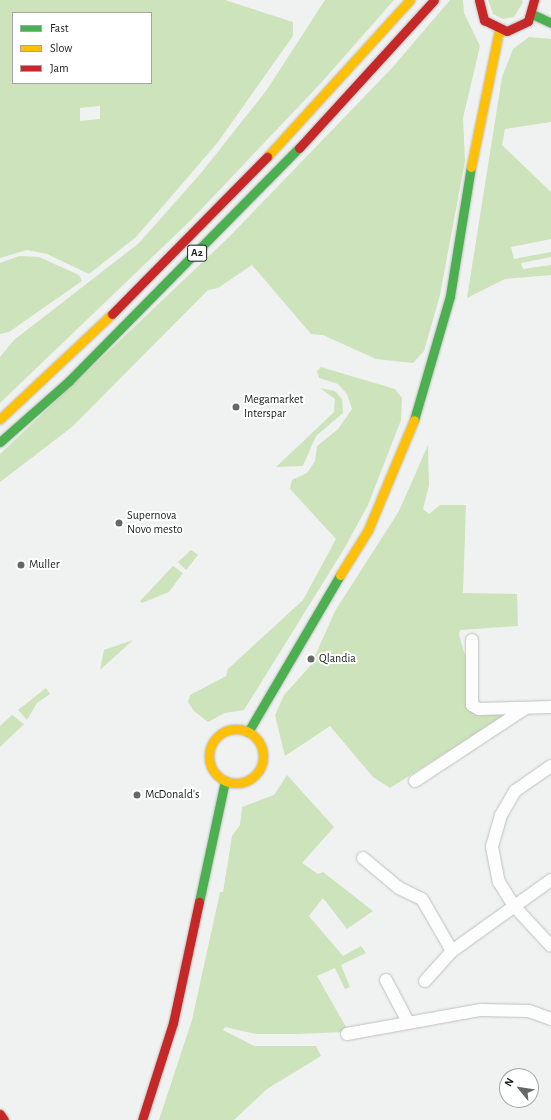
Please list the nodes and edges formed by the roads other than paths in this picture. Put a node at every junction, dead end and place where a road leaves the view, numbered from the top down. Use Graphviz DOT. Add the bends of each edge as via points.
graph roads {
  1 [pos="410,0"];
  2 [pos="434,0"];
  3 [pos="479,0"];
  4 [pos="534,0"];
  5 [pos="532,14"];
  6 [pos="551,23"];
  7 [pos="499,30"];
  8 [pos="0,420"];
  9 [pos="0,442"];
  10 [pos="472,640"];
  11 [pos="551,707"];
  12 [pos="525,708"];
  13 [pos="248,732"];
  14 [pos="551,766"];
  15 [pos="225,781"];
  16 [pos="415,781"];
  17 [pos="363,858"];
  18 [pos="551,880"];
  19 [pos="514,906"];
  20 [pos="551,946"];
  21 [pos="452,951"];
  22 [pos="386,980"];
  23 [pos="425,981"];
  24 [pos="551,1019"];
  25 [pos="407,1020"];
  26 [pos="347,1034"];
  27 [pos="0,1114"];
  28 [pos="4,1120"];
  29 [pos="142,1120"];
  1 -- 8 [label="main road, A2" via="250,176 57,368"];
  2 -- 9 [label="main road, A2" via="386,56 228,223 74,376"];
  3 -- 7 [label="main road" via="484,20"];
  4 -- 5 [label="main road"];
  5 -- 6 [label="main road"];
  5 -- 7 [label="main road" via="522,26"];
  7 -- 13 [label="main road" via="481,107 450,296 412,428 368,530 282,668"];
  10 -- 12 [label="street" via="472,705 479,709"];
  11 -- 12 [label="street"];
  12 -- 16 [label="street"];
  13 -- 15 [label="main road" via="261,745 260,768 243,782"];
  13 -- 15 [label="main road" via="225,732 213,743 210,751 212,769"];
  14 -- 19 [label="street" via="515,791 496,830 493,861 499,882"];
  15 -- 29 [label="main road" via="173,1023"];
  17 -- 21 [label="street" via="399,888 422,899"];
  18 -- 19 [label="street"];
  19 -- 20 [label="street"];
  19 -- 21 [label="street"];
  21 -- 23 [label="street"];
  22 -- 25 [label="street"];
  24 -- 25 [label="street" via="529,1011 481,1010"];
  25 -- 26 [label="street" via="391,1027 365,1028"];
  27 -- 28 [label="main road"];
}
